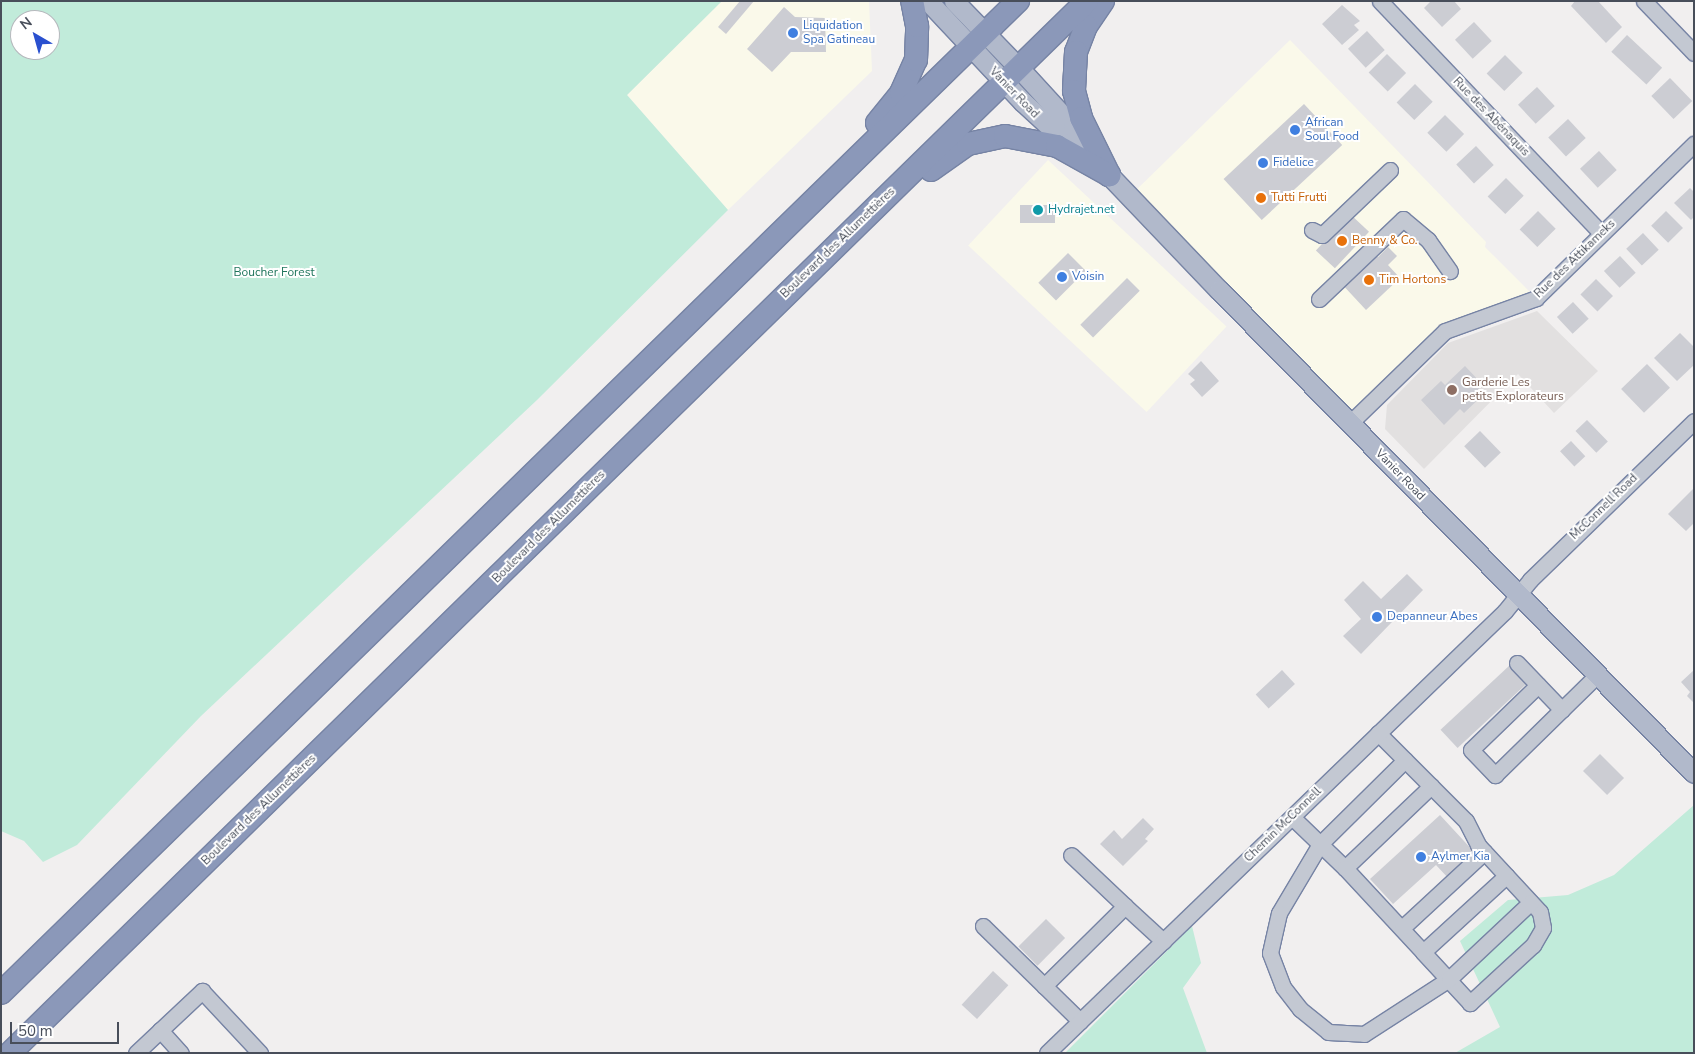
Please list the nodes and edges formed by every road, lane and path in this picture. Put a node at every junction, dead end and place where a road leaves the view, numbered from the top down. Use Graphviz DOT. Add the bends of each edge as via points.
graph roads {
  1 [pos="912,1"];
  2 [pos="928,1"];
  3 [pos="954,1"];
  4 [pos="1018,1"];
  5 [pos="1087,1"];
  6 [pos="1103,1"];
  7 [pos="1380,1"];
  8 [pos="1644,1"];
  9 [pos="978,41"];
  10 [pos="1694,53"];
  11 [pos="1012,75"];
  12 [pos="1694,144"];
  13 [pos="1390,170"];
  14 [pos="1109,175"];
  15 [pos="806,208"];
  16 [pos="1312,230"];
  17 [pos="1602,233"];
  18 [pos="834,246"];
  19 [pos="1450,271"];
  20 [pos="1319,299"];
  21 [pos="1694,421"];
  22 [pos="1350,422"];
  23 [pos="1516,595"];
  24 [pos="1517,663"];
  25 [pos="1596,676"];
  26 [pos="1538,685"];
  27 [pos="1562,710"];
  28 [pos="1378,734"];
  29 [pos="1405,760"];
  30 [pos="1694,773"];
  31 [pos="1431,786"];
  32 [pos="1292,817"];
  33 [pos="1320,844"];
  34 [pos="1484,852"];
  35 [pos="1071,855"];
  36 [pos="1345,868"];
  37 [pos="1506,876"];
  38 [pos="1531,902"];
  39 [pos="1125,906"];
  40 [pos="984,926"];
  41 [pos="1402,928"];
  42 [pos="1163,941"];
  43 [pos="1423,952"];
  44 [pos="1449,979"];
  45 [pos="1044,986"];
  46 [pos="1,993"];
  47 [pos="1080,1021"];
  48 [pos="160,1030"];
  49 [pos="144,1050"];
  50 [pos="10,1053"];
  51 [pos="181,1053"];
  52 [pos="260,1053"];
  53 [pos="1047,1053"];
  1 -- 15 [label="highway" via="918,44 910,77 886,113"];
  2 -- 9 [label="main road, Vanier Road"];
  3 -- 9 [label="main road, Vanier Road"];
  4 -- 9 [label="highway"];
  5 -- 11 [label="highway, Boulevard des Allumettières"];
  6 -- 14 [label="highway" via="1078,45 1074,91 1081,118"];
  7 -- 17 [label="street, Rue des Abénaquis"];
  8 -- 10 [label="street"];
  9 -- 11 [label="main road, Vanier Road"];
  9 -- 15 [label="highway"];
  11 -- 14 [label="main road, Vanier Road" via="1073,127"];
  11 -- 18 [label="highway, Boulevard des Allumettières"];
  12 -- 17 [label="street, Rue des Attikameks"];
  13 -- 16 [label="street" via="1322,235"];
  14 -- 18 [label="highway" via="1057,146 1037,140 1006,136 982,139 954,152"];
  14 -- 22 [label="main road, Vanier Road"];
  15 -- 46 [label="highway"];
  17 -- 22 [label="street, Rue des Attikameks" via="1529,303 1464,322 1445,331"];
  18 -- 50 [label="highway, Boulevard des Allumettières"];
  19 -- 20 [label="street" via="1428,240 1403,219"];
  21 -- 23 [label="street, McConnell Road"];
  22 -- 23 [label="main road, Vanier Road"];
  23 -- 25 [label="main road, Vanier Road"];
  23 -- 28 [label="street, Chemin McConnell" via="1505,611"];
  24 -- 26 [label="street"];
  25 -- 27 [label="street"];
  25 -- 30 [label="main road, Vanier Road"];
  26 -- 27 [label="street"];
  26 -- 27 [label="street" via="1471,750 1495,775"];
  28 -- 29 [label="street"];
  28 -- 32 [label="street, Chemin McConnell"];
  29 -- 31 [label="street"];
  29 -- 33 [label="street"];
  31 -- 34 [label="street" via="1466,821"];
  31 -- 36 [label="street"];
  32 -- 33 [label="street"];
  32 -- 42 [label="street, Chemin McConnell"];
  33 -- 36 [label="street"];
  33 -- 44 [label="street" via="1279,914 1270,953 1283,987 1300,1010 1328,1032 1364,1034"];
  34 -- 37 [label="street"];
  34 -- 41 [label="street"];
  35 -- 39 [label="street"];
  36 -- 41 [label="street"];
  37 -- 38 [label="street"];
  37 -- 43 [label="street"];
  38 -- 44 [label="street"];
  38 -- 44 [label="street" via="1540,912 1543,928 1533,945 1470,1003"];
  39 -- 42 [label="street"];
  39 -- 45 [label="street"];
  40 -- 45 [label="street"];
  41 -- 43 [label="street"];
  42 -- 47 [label="street, Chemin McConnell"];
  43 -- 44 [label="street"];
  45 -- 47 [label="street"];
  47 -- 53 [label="street, Chemin McConnell"];
  48 -- 49 [label="street"];
  48 -- 51 [label="street"];
  48 -- 52 [label="street" via="202,991"];
}
